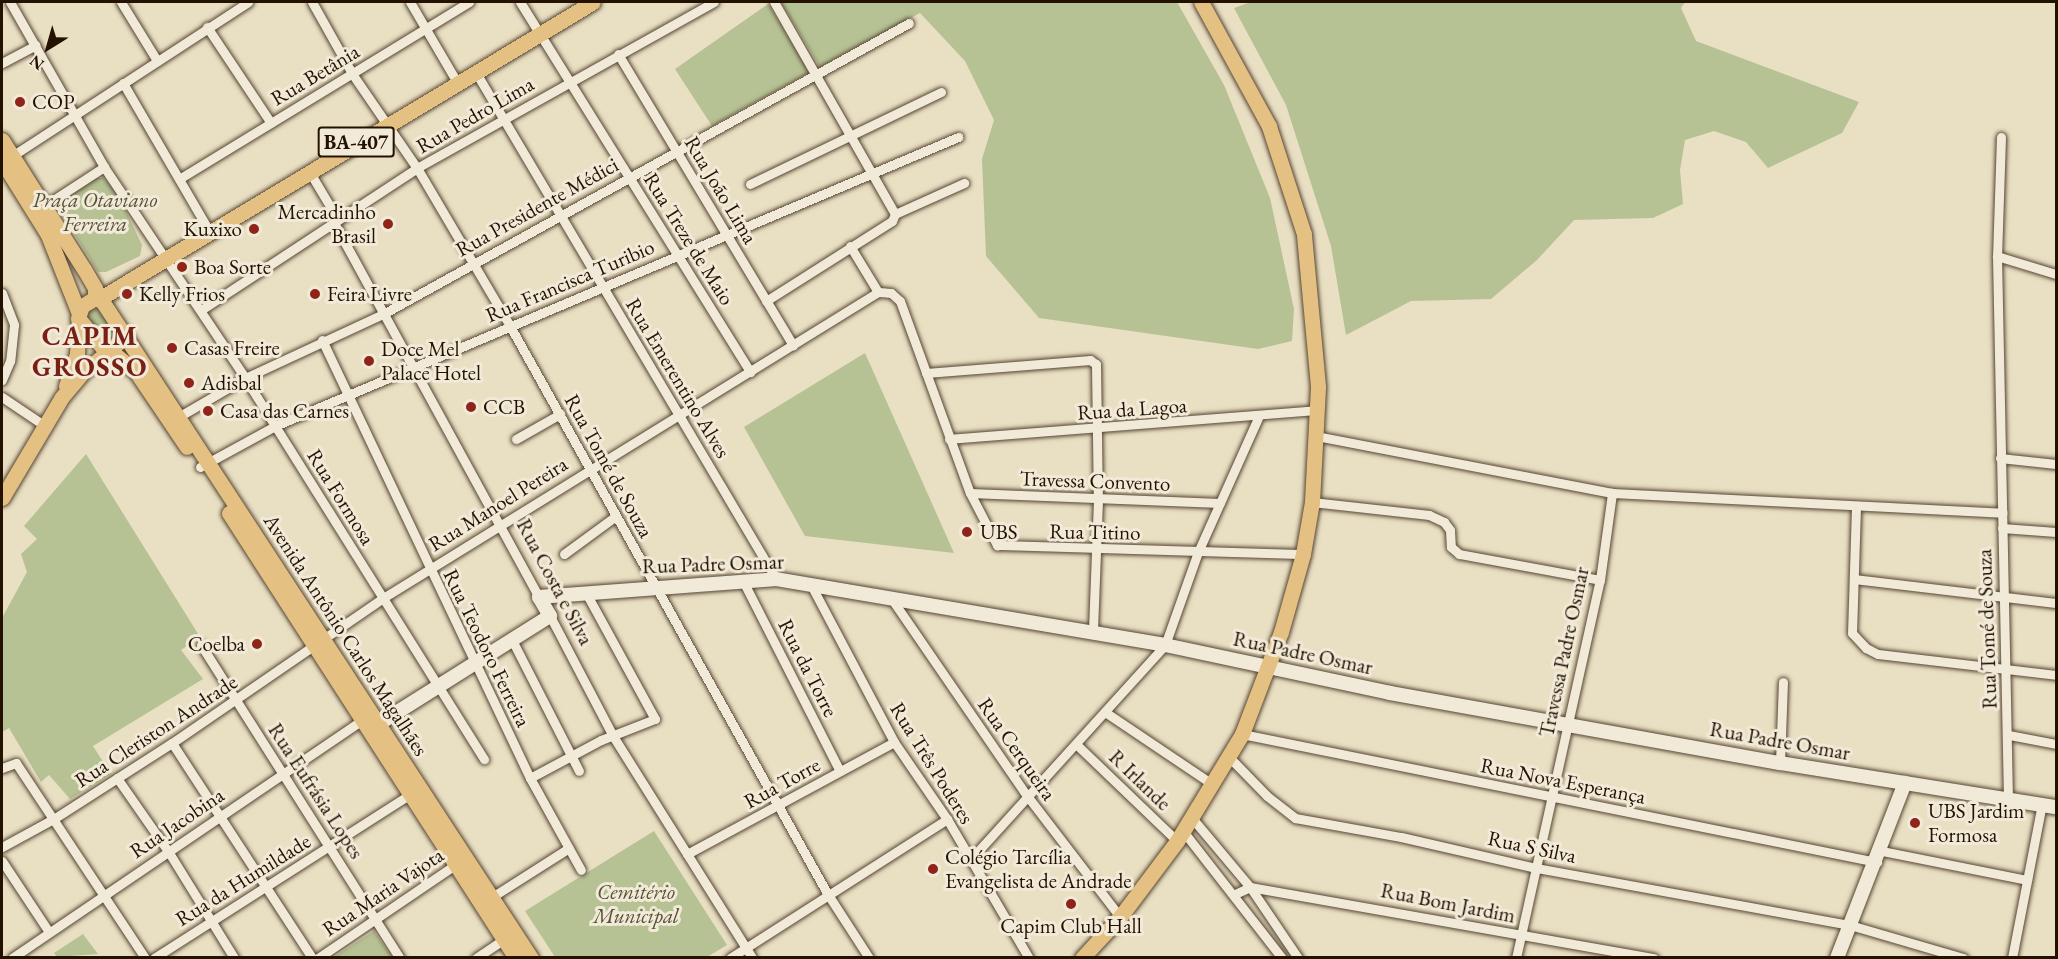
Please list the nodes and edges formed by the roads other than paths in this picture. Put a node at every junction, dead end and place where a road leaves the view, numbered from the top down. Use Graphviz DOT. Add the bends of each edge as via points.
graph roads {
  1 [pos="10,2"];
  2 [pos="122,2"];
  3 [pos="248,2"];
  4 [pos="312,2"];
  5 [pos="410,2"];
  6 [pos="469,2"];
  7 [pos="520,2"];
  8 [pos="593,2"];
  9 [pos="714,2"];
  10 [pos="774,2"];
  11 [pos="1201,2"];
  12 [pos="236,4"];
  13 [pos="909,23"];
  14 [pos="207,27"];
  15 [pos="426,28"];
  16 [pos="540,33"];
  17 [pos="36,45"];
  18 [pos="618,54"];
  19 [pos="156,59"];
  20 [pos="2,63"];
  21 [pos="475,71"];
  22 [pos="816,74"];
  23 [pos="353,75"];
  24 [pos="570,81"];
  25 [pos="457,82"];
  26 [pos="123,83"];
  27 [pos="941,92"];
  28 [pos="74,115"];
  29 [pos="504,119"];
  30 [pos="271,123"];
  31 [pos="387,123"];
  32 [pos="852,135"];
  33 [pos="958,137"];
  34 [pos="2001,137"];
  35 [pos="2,140"];
  36 [pos="677,151"];
  37 [pos="7,158"];
  38 [pos="104,167"];
  39 [pos="417,168"];
  40 [pos="309,171"];
  41 [pos="873,173"];
  42 [pos="630,177"];
  43 [pos="178,179"];
  44 [pos="964,183"];
  45 [pos="750,184"];
  46 [pos="44,206"];
  47 [pos="562,214"];
  48 [pos="893,218"];
  49 [pos="335,219"];
  50 [pos="208,229"];
  51 [pos="727,235"];
  52 [pos="850,246"];
  53 [pos="678,255"];
  54 [pos="1997,256"];
  55 [pos="162,258"];
  56 [pos="472,263"];
  57 [pos="2056,274"];
  58 [pos="116,286"];
  59 [pos="604,287"];
  60 [pos="878,292"];
  61 [pos="2,293"];
  62 [pos="97,296"];
  63 [pos="766,301"];
  64 [pos="201,310"];
  65 [pos="383,314"];
  66 [pos="78,316"];
  67 [pos="510,326"];
  68 [pos="125,336"];
  69 [pos="322,340"];
  70 [pos="793,345"];
  71 [pos="109,352"];
  72 [pos="414,367"];
  73 [pos="750,372"];
  74 [pos="926,373"];
  75 [pos="245,378"];
  76 [pos="2,380"];
  77 [pos="350,394"];
  78 [pos="2,397"];
  79 [pos="62,397"];
  80 [pos="1318,410"];
  81 [pos="560,414"];
  82 [pos="180,416"];
  83 [pos="680,416"];
  84 [pos="1258,418"];
  85 [pos="45,426"];
  86 [pos="275,426"];
  87 [pos="1098,430"];
  88 [pos="1317,436"];
  89 [pos="516,439"];
  90 [pos="949,439"];
  91 [pos="2000,458"];
  92 [pos="2056,464"];
  93 [pos="204,465"];
  94 [pos="590,467"];
  95 [pos="970,493"];
  96 [pos="1612,493"];
  97 [pos="2,498"];
  98 [pos="1098,500"];
  99 [pos="1312,502"];
  100 [pos="1220,503"];
  101 [pos="1856,507"];
  102 [pos="2002,513"];
  103 [pos="616,516"];
  104 [pos="501,525"];
  105 [pos="2002,528"];
  106 [pos="2056,532"];
  107 [pos="1096,550"];
  108 [pos="1198,552"];
  109 [pos="564,554"];
  110 [pos="1303,554"];
  111 [pos="429,570"];
  112 [pos="776,579"];
  113 [pos="1854,579"];
  114 [pos="1600,580"];
  115 [pos="743,581"];
  116 [pos="811,585"];
  117 [pos="654,586"];
  118 [pos="586,593"];
  119 [pos="2004,596"];
  120 [pos="539,597"];
  121 [pos="383,598"];
  122 [pos="891,598"];
  123 [pos="2056,603"];
  124 [pos="550,616"];
  125 [pos="1093,633"];
  126 [pos="512,640"];
  127 [pos="319,642"];
  128 [pos="201,645"];
  129 [pos="1165,645"];
  130 [pos="476,663"];
  131 [pos="2007,666"];
  132 [pos="1269,667"];
  133 [pos="2056,675"];
  134 [pos="1783,682"];
  135 [pos="439,687"];
  136 [pos="237,700"];
  137 [pos="1105,712"];
  138 [pos="362,720"];
  139 [pos="1567,722"];
  140 [pos="380,723"];
  141 [pos="1242,734"];
  142 [pos="2009,735"];
  143 [pos="613,736"];
  144 [pos="894,742"];
  145 [pos="172,743"];
  146 [pos="2056,744"];
  147 [pos="1077,745"];
  148 [pos="571,756"];
  149 [pos="1229,757"];
  150 [pos="484,759"];
  151 [pos="1780,763"];
  152 [pos="4,765"];
  153 [pos="579,771"];
  154 [pos="840,771"];
  155 [pos="282,774"];
  156 [pos="117,778"];
  157 [pos="530,778"];
  158 [pos="1905,783"];
  159 [pos="1212,784"];
  160 [pos="410,794"];
  161 [pos="1028,797"];
  162 [pos="1550,798"];
  163 [pos="2008,799"];
  164 [pos="2042,804"];
  165 [pos="780,806"];
  166 [pos="2056,807"];
  167 [pos="222,815"];
  168 [pos="55,818"];
  169 [pos="1192,818"];
  170 [pos="947,819"];
  171 [pos="1180,836"];
  172 [pos="330,846"];
  173 [pos="2,847"];
  174 [pos="568,848"];
  175 [pos="168,851"];
  176 [pos="687,854"];
  177 [pos="1879,857"];
  178 [pos="970,860"];
  179 [pos="2,861"];
  180 [pos="462,861"];
  181 [pos="1536,868"];
  182 [pos="581,870"];
  183 [pos="2026,880"];
  184 [pos="269,886"];
  185 [pos="1250,887"];
  186 [pos="827,893"];
  187 [pos="104,894"];
  188 [pos="1235,894"];
  189 [pos="492,897"];
  190 [pos="1120,917"];
  191 [pos="375,919"];
  192 [pos="213,921"];
  193 [pos="1850,926"];
  194 [pos="49,932"];
  195 [pos="1521,935"];
  196 [pos="504,939"];
  197 [pos="746,948"];
  198 [pos="1087,956"];
  199 [pos="12,957"];
  200 [pos="145,957"];
  201 [pos="154,957"];
  202 [pos="234,957"];
  203 [pos="312,957"];
  204 [pos="318,957"];
  205 [pos="400,957"];
  206 [pos="476,957"];
  207 [pos="516,957"];
  208 [pos="531,957"];
  209 [pos="730,957"];
  210 [pos="752,957"];
  211 [pos="869,957"];
  212 [pos="1029,957"];
  213 [pos="1282,957"];
  214 [pos="1298,957"];
  215 [pos="1516,957"];
  216 [pos="1654,957"];
  217 [pos="1837,957"];
  218 [pos="1963,957"];
  219 [pos="2012,957"];
  1 -- 17 [label="street, Rua Formosa"];
  2 -- 19 [label="street"];
  3 -- 12 [label="street"];
  4 -- 23 [label="street, Rua Tomé de Souza"];
  5 -- 15 [label="street"];
  6 -- 15 [label="street, Rua Betânia"];
  7 -- 16 [label="street, Rua Treze de Maio"];
  8 -- 16 [label="main road, BA-407"];
  9 -- 18 [label="street, Rua Pedro Lima"];
  10 -- 22 [label="street"];
  11 -- 80 [label="main road" via="1269,126 1291,189 1309,272"];
  12 -- 14 [label="street"];
  13 -- 22 [label="street, Rua Presidente Médici"];
  14 -- 19 [label="street"];
  14 -- 30 [label="street"];
  15 -- 23 [label="street, Rua Betânia"];
  15 -- 25 [label="street"];
  16 -- 21 [label="main road, BA-407"];
  16 -- 24 [label="street, Rua Treze de Maio"];
  17 -- 20 [label="street"];
  17 -- 28 [label="street, Rua Formosa"];
  18 -- 24 [label="street, Rua Pedro Lima"];
  18 -- 36 [label="street, Rua João Lima"];
  19 -- 26 [label="street"];
  21 -- 25 [label="main road, BA-407"];
  21 -- 29 [label="street, Rua Emerentino Alves"];
  22 -- 32 [label="street"];
  22 -- 36 [label="street, Rua Presidente Médici"];
  23 -- 30 [label="street, Rua Betânia"];
  23 -- 31 [label="street, Rua Tomé de Souza"];
  24 -- 29 [label="street, Rua Pedro Lima"];
  24 -- 42 [label="street, Rua Treze de Maio"];
  25 -- 31 [label="main road, BA-407"];
  26 -- 28 [label="street"];
  26 -- 43 [label="street"];
  27 -- 32 [label="street"];
  28 -- 37 [label="street"];
  28 -- 38 [label="street, Rua Formosa"];
  29 -- 39 [label="street, Rua Pedro Lima"];
  29 -- 47 [label="street, Rua Emerentino Alves"];
  30 -- 43 [label="street, Rua Betânia"];
  31 -- 39 [label="street, Rua Tomé de Souza"];
  31 -- 40 [label="main road, BA-407"];
  32 -- 41 [label="street"];
  32 -- 45 [label="street"];
  33 -- 41 [label="street, Rua Francisca Turibio"];
  34 -- 54 [label="street, Rua Tomé de Souza"];
  35 -- 37 [label="main road"];
  36 -- 42 [label="street, Rua Presidente Médici"];
  36 -- 51 [label="street, Rua João Lima"];
  37 -- 46 [label="main road"];
  37 -- 66 [label="main road" via="48,235"];
  38 -- 46 [label="street"];
  38 -- 55 [label="street, Rua Formosa"];
  39 -- 49 [label="street, Rua Pedro Lima"];
  39 -- 56 [label="street, Rua Tomé de Souza"];
  40 -- 49 [label="street, Rua Costa e Silva"];
  40 -- 50 [label="main road, BA-407"];
  41 -- 48 [label="street"];
  41 -- 51 [label="street, Rua Francisca Turibio"];
  42 -- 47 [label="street, Rua Presidente Médici"];
  42 -- 53 [label="street, Rua Treze de Maio"];
  43 -- 50 [label="street"];
  44 -- 48 [label="street"];
  46 -- 62 [label="main road"];
  47 -- 56 [label="street, Rua Presidente Médici"];
  47 -- 59 [label="street, Rua Emerentino Alves"];
  48 -- 52 [label="street"];
  49 -- 64 [label="street, Rua Pedro Lima"];
  49 -- 65 [label="street, Rua Costa e Silva"];
  50 -- 55 [label="main road, BA-407"];
  51 -- 53 [label="street, Rua Francisca Turibio"];
  51 -- 63 [label="street, Rua João Lima"];
  52 -- 60 [label="street"];
  52 -- 63 [label="street"];
  53 -- 59 [label="street, Rua Francisca Turibio"];
  53 -- 73 [label="street, Rua Treze de Maio"];
  54 -- 57 [label="street"];
  54 -- 91 [label="street, Rua Tomé de Souza"];
  55 -- 58 [label="main road, BA-407"];
  55 -- 64 [label="street, Rua Formosa"];
  56 -- 65 [label="street, Rua Presidente Médici"];
  56 -- 67 [label="street, Rua Tomé de Souza"];
  58 -- 62 [label="main road"];
  58 -- 62 [label="main road"];
  59 -- 67 [label="street, Rua Francisca Turibio"];
  59 -- 83 [label="street, Rua Emerentino Alves"];
  60 -- 70 [label="street, Rua Manoel Pereira"];
  60 -- 74 [label="street, Rua Titino" via="891,292 900,301"];
  61 -- 76 [label="street" via="14,325 10,361"];
  62 -- 66 [label="main road"];
  62 -- 68 [label="main road, Avenida Antônio Carlos Magalhães"];
  63 -- 70 [label="street, Rua João Lima"];
  64 -- 75 [label="street, Rua Formosa"];
  65 -- 69 [label="street, Rua Presidente Médici"];
  65 -- 72 [label="street, Rua Costa e Silva"];
  66 -- 71 [label="main road, Avenida Antônio Carlos Magalhães"];
  66 -- 79 [label="main road" via="76,354"];
  67 -- 72 [label="street, Rua Francisca Turibio"];
  67 -- 81 [label="street, Rua Tomé de Souza"];
  68 -- 71 [label="main road"];
  68 -- 82 [label="main road, Avenida Antônio Carlos Magalhães"];
  69 -- 75 [label="street, Rua Presidente Médici"];
  69 -- 77 [label="street, Rua Teodoro Ferreira"];
  70 -- 73 [label="street, Rua Manoel Pereira"];
  71 -- 79 [label="main road" via="79,376"];
  71 -- 93 [label="main road, Avenida Antônio Carlos Magalhães" via="137,373"];
  72 -- 77 [label="street, Rua Francisca Turibio"];
  72 -- 104 [label="street, Rua Costa e Silva"];
  73 -- 83 [label="street, Rua Manoel Pereira"];
  74 -- 87 [label="street, Rua da Lagoa" via="1090,360 1098,368"];
  74 -- 90 [label="street, Rua Titino"];
  75 -- 82 [label="street, Rua Presidente Médici"];
  75 -- 86 [label="street, Rua Formosa"];
  77 -- 86 [label="street, Rua Francisca Turibio"];
  77 -- 111 [label="street, Rua Teodoro Ferreira"];
  78 -- 85 [label="street"];
  79 -- 85 [label="main road"];
  80 -- 84 [label="street, Rua da Lagoa"];
  80 -- 88 [label="main road"];
  81 -- 89 [label="street"];
  81 -- 94 [label="street, Rua Tomé de Souza"];
  82 -- 93 [label="main road, Avenida Antônio Carlos Magalhães"];
  83 -- 94 [label="street, Rua Manoel Pereira"];
  83 -- 112 [label="street, Rua Emerentino Alves"];
  84 -- 87 [label="street, Rua da Lagoa"];
  84 -- 100 [label="street"];
  85 -- 97 [label="main road"];
  86 -- 93 [label="street, Rua Francisca Turibio"];
  86 -- 121 [label="street, Rua Formosa"];
  87 -- 90 [label="street, Rua da Lagoa"];
  87 -- 98 [label="street"];
  88 -- 96 [label="street"];
  88 -- 99 [label="main road"];
  90 -- 95 [label="street, Rua Titino"];
  91 -- 92 [label="street"];
  91 -- 102 [label="street, Rua Tomé de Souza"];
  93 -- 127 [label="main road, Avenida Antônio Carlos Magalhães"];
  94 -- 103 [label="street, Rua Tomé de Souza"];
  94 -- 104 [label="street, Rua Manoel Pereira"];
  95 -- 98 [label="street, Travessa Convento"];
  95 -- 107 [label="street, Rua Titino" via="991,538 1000,547"];
  96 -- 101 [label="street"];
  96 -- 114 [label="street, Travessa Padre Osmar"];
  98 -- 100 [label="street, Travessa Convento"];
  98 -- 107 [label="street"];
  99 -- 110 [label="main road"];
  99 -- 114 [label="street" via="1429,515 1450,530 1451,547 1459,554"];
  100 -- 108 [label="street"];
  101 -- 102 [label="street"];
  101 -- 113 [label="street"];
  102 -- 105 [label="street, Rua Tomé de Souza"];
  103 -- 109 [label="street"];
  103 -- 117 [label="street, Rua Tomé de Souza"];
  104 -- 111 [label="street, Rua Manoel Pereira"];
  104 -- 120 [label="street, Rua Costa e Silva"];
  105 -- 106 [label="street"];
  105 -- 119 [label="street, Rua Tomé de Souza"];
  107 -- 108 [label="street, Rua Titino"];
  107 -- 125 [label="street"];
  108 -- 110 [label="street, Rua Titino"];
  108 -- 129 [label="street"];
  110 -- 132 [label="main road"];
  111 -- 121 [label="street, Rua Manoel Pereira"];
  111 -- 130 [label="street, Rua Teodoro Ferreira"];
  112 -- 115 [label="street, Rua Padre Osmar"];
  112 -- 116 [label="street, Rua Padre Osmar"];
  113 -- 119 [label="street"];
  113 -- 131 [label="street" via="1852,633 1866,648 1878,654"];
  114 -- 139 [label="street, Travessa Padre Osmar"];
  115 -- 117 [label="street, Rua Padre Osmar"];
  115 -- 154 [label="street, Rua da Torre"];
  116 -- 122 [label="street, Rua Padre Osmar"];
  116 -- 144 [label="street, Rua Três Poderes"];
  117 -- 118 [label="street, Rua Padre Osmar"];
  117 -- 165 [label="street, Rua Tomé de Souza"];
  118 -- 120 [label="street, Rua Padre Osmar"];
  118 -- 143 [label="street" via="655,714 652,722"];
  119 -- 123 [label="street"];
  119 -- 131 [label="street, Rua Tomé de Souza"];
  120 -- 124 [label="street, Rua Costa e Silva"];
  121 -- 127 [label="street, Rua Manoel Pereira"];
  121 -- 135 [label="street, Rua Formosa"];
  122 -- 125 [label="street, Rua Padre Osmar"];
  122 -- 161 [label="street, Rua Cerqueira"];
  124 -- 126 [label="street"];
  124 -- 143 [label="street, Rua Costa e Silva"];
  125 -- 129 [label="street, Rua Padre Osmar"];
  126 -- 130 [label="street"];
  126 -- 148 [label="street"];
  127 -- 136 [label="street, Rua Cleriston Andrade"];
  127 -- 138 [label="main road, Avenida Antônio Carlos Magalhães"];
  127 -- 140 [label="main road, Avenida Antônio Carlos Magalhães"];
  128 -- 136 [label="street, Rua Eufrásia Lopes"];
  129 -- 132 [label="street, Rua Padre Osmar"];
  129 -- 137 [label="street"];
  130 -- 135 [label="street"];
  130 -- 157 [label="street, Rua Teodoro Ferreira"];
  131 -- 133 [label="street"];
  131 -- 142 [label="street, Rua Tomé de Souza"];
  132 -- 139 [label="street, Rua Padre Osmar"];
  132 -- 141 [label="main road"];
  134 -- 151 [label="street"];
  135 -- 140 [label="street"];
  135 -- 150 [label="street, Rua Formosa"];
  136 -- 145 [label="street, Rua Cleriston Andrade"];
  136 -- 155 [label="street, Rua Eufrásia Lopes"];
  137 -- 147 [label="street"];
  137 -- 159 [label="street"];
  138 -- 155 [label="street, Rua Jacobina"];
  138 -- 160 [label="main road, Avenida Antônio Carlos Magalhães"];
  139 -- 151 [label="street, Rua Padre Osmar"];
  139 -- 162 [label="street, Travessa Padre Osmar"];
  140 -- 180 [label="main road, Avenida Antônio Carlos Magalhães"];
  141 -- 149 [label="main road"];
  141 -- 162 [label="street, Rua Nova Esperança"];
  142 -- 146 [label="street"];
  142 -- 163 [label="street, Rua Tomé de Souza"];
  143 -- 148 [label="street"];
  143 -- 176 [label="street, Rua Costa e Silva"];
  144 -- 154 [label="street, Rua Torre"];
  144 -- 170 [label="street, Rua Três Poderes"];
  145 -- 156 [label="street, Rua Cleriston Andrade"];
  145 -- 167 [label="street"];
  147 -- 161 [label="street"];
  147 -- 171 [label="street, R Irlande"];
  148 -- 153 [label="street"];
  148 -- 157 [label="street"];
  149 -- 159 [label="main road"];
  149 -- 181 [label="street, Rua S Silva" via="1295,818"];
  151 -- 158 [label="street, Rua Padre Osmar"];
  152 -- 168 [label="street" via="16,763"];
  154 -- 165 [label="street, Rua Torre"];
  155 -- 167 [label="street, Rua Jacobina"];
  155 -- 172 [label="street, Rua Eufrásia Lopes"];
  156 -- 168 [label="street, Rua Cleriston Andrade"];
  156 -- 175 [label="street"];
  157 -- 174 [label="street, Rua Teodoro Ferreira"];
  158 -- 163 [label="street, Rua Padre Osmar"];
  158 -- 177 [label="street"];
  159 -- 169 [label="main road"];
  160 -- 172 [label="street, Rua da Humildade"];
  160 -- 180 [label="main road, Avenida Antônio Carlos Magalhães"];
  161 -- 178 [label="street"];
  161 -- 190 [label="street, Rua Cerqueira"];
  162 -- 177 [label="street, Rua Nova Esperança"];
  162 -- 181 [label="street, Travessa Padre Osmar"];
  163 -- 164 [label="street, Rua Padre Osmar"];
  164 -- 166 [label="street, Rua Padre Osmar"];
  164 -- 183 [label="street"];
  165 -- 176 [label="street, Rua Torre"];
  165 -- 186 [label="street, Rua Tomé de Souza"];
  167 -- 175 [label="street, Rua Jacobina"];
  167 -- 184 [label="street"];
  168 -- 173 [label="street, Rua Cleriston Andrade"];
  168 -- 187 [label="street"];
  169 -- 171 [label="main road"];
  169 -- 185 [label="street"];
  170 -- 178 [label="street, Rua Três Poderes"];
  170 -- 186 [label="street"];
  171 -- 188 [label="street, R Irlande"];
  171 -- 190 [label="main road"];
  172 -- 184 [label="street, Rua da Humildade"];
  172 -- 191 [label="street, Rua Eufrásia Lopes"];
  174 -- 182 [label="street, Rua Teodoro Ferreira"];
  174 -- 189 [label="street"];
  175 -- 187 [label="street, Rua Jacobina"];
  175 -- 192 [label="street"];
  176 -- 197 [label="street, Rua Costa e Silva"];
  177 -- 183 [label="street, Rua Nova Esperança"];
  177 -- 193 [label="street"];
  178 -- 212 [label="street, Rua Três Poderes"];
  179 -- 194 [label="street"];
  180 -- 189 [label="main road, Avenida Antônio Carlos Magalhães"];
  180 -- 191 [label="street, Rua Maria Vajota"];
  180 -- 196 [label="main road, Avenida Antônio Carlos Magalhães"];
  181 -- 193 [label="street, Rua S Silva"];
  181 -- 195 [label="street, Travessa Padre Osmar"];
  183 -- 219 [label="street"];
  184 -- 192 [label="street, Rua da Humildade"];
  184 -- 203 [label="street"];
  185 -- 188 [label="street"];
  185 -- 195 [label="street, Rua Bom Jardim"];
  185 -- 214 [label="street"];
  186 -- 197 [label="street"];
  186 -- 211 [label="street, Rua Tomé de Souza"];
  187 -- 194 [label="street, Rua Jacobina"];
  187 -- 200 [label="street"];
  188 -- 213 [label="street, R Irlande"];
  189 -- 208 [label="main road, Avenida Antônio Carlos Magalhães"];
  190 -- 198 [label="main road"];
  191 -- 204 [label="street, Rua Maria Vajota"];
  191 -- 205 [label="street, Rua Eufrásia Lopes"];
  192 -- 201 [label="street, Rua da Humildade"];
  192 -- 202 [label="street"];
  193 -- 217 [label="street"];
  193 -- 218 [label="street, Rua S Silva"];
  194 -- 199 [label="street, Rua Jacobina"];
  195 -- 215 [label="street, Travessa Padre Osmar"];
  195 -- 216 [label="street, Rua Bom Jardim"];
  196 -- 206 [label="street"];
  196 -- 207 [label="main road, Avenida Antônio Carlos Magalhães"];
  197 -- 209 [label="street"];
  197 -- 210 [label="street, Rua Costa e Silva"];
}
